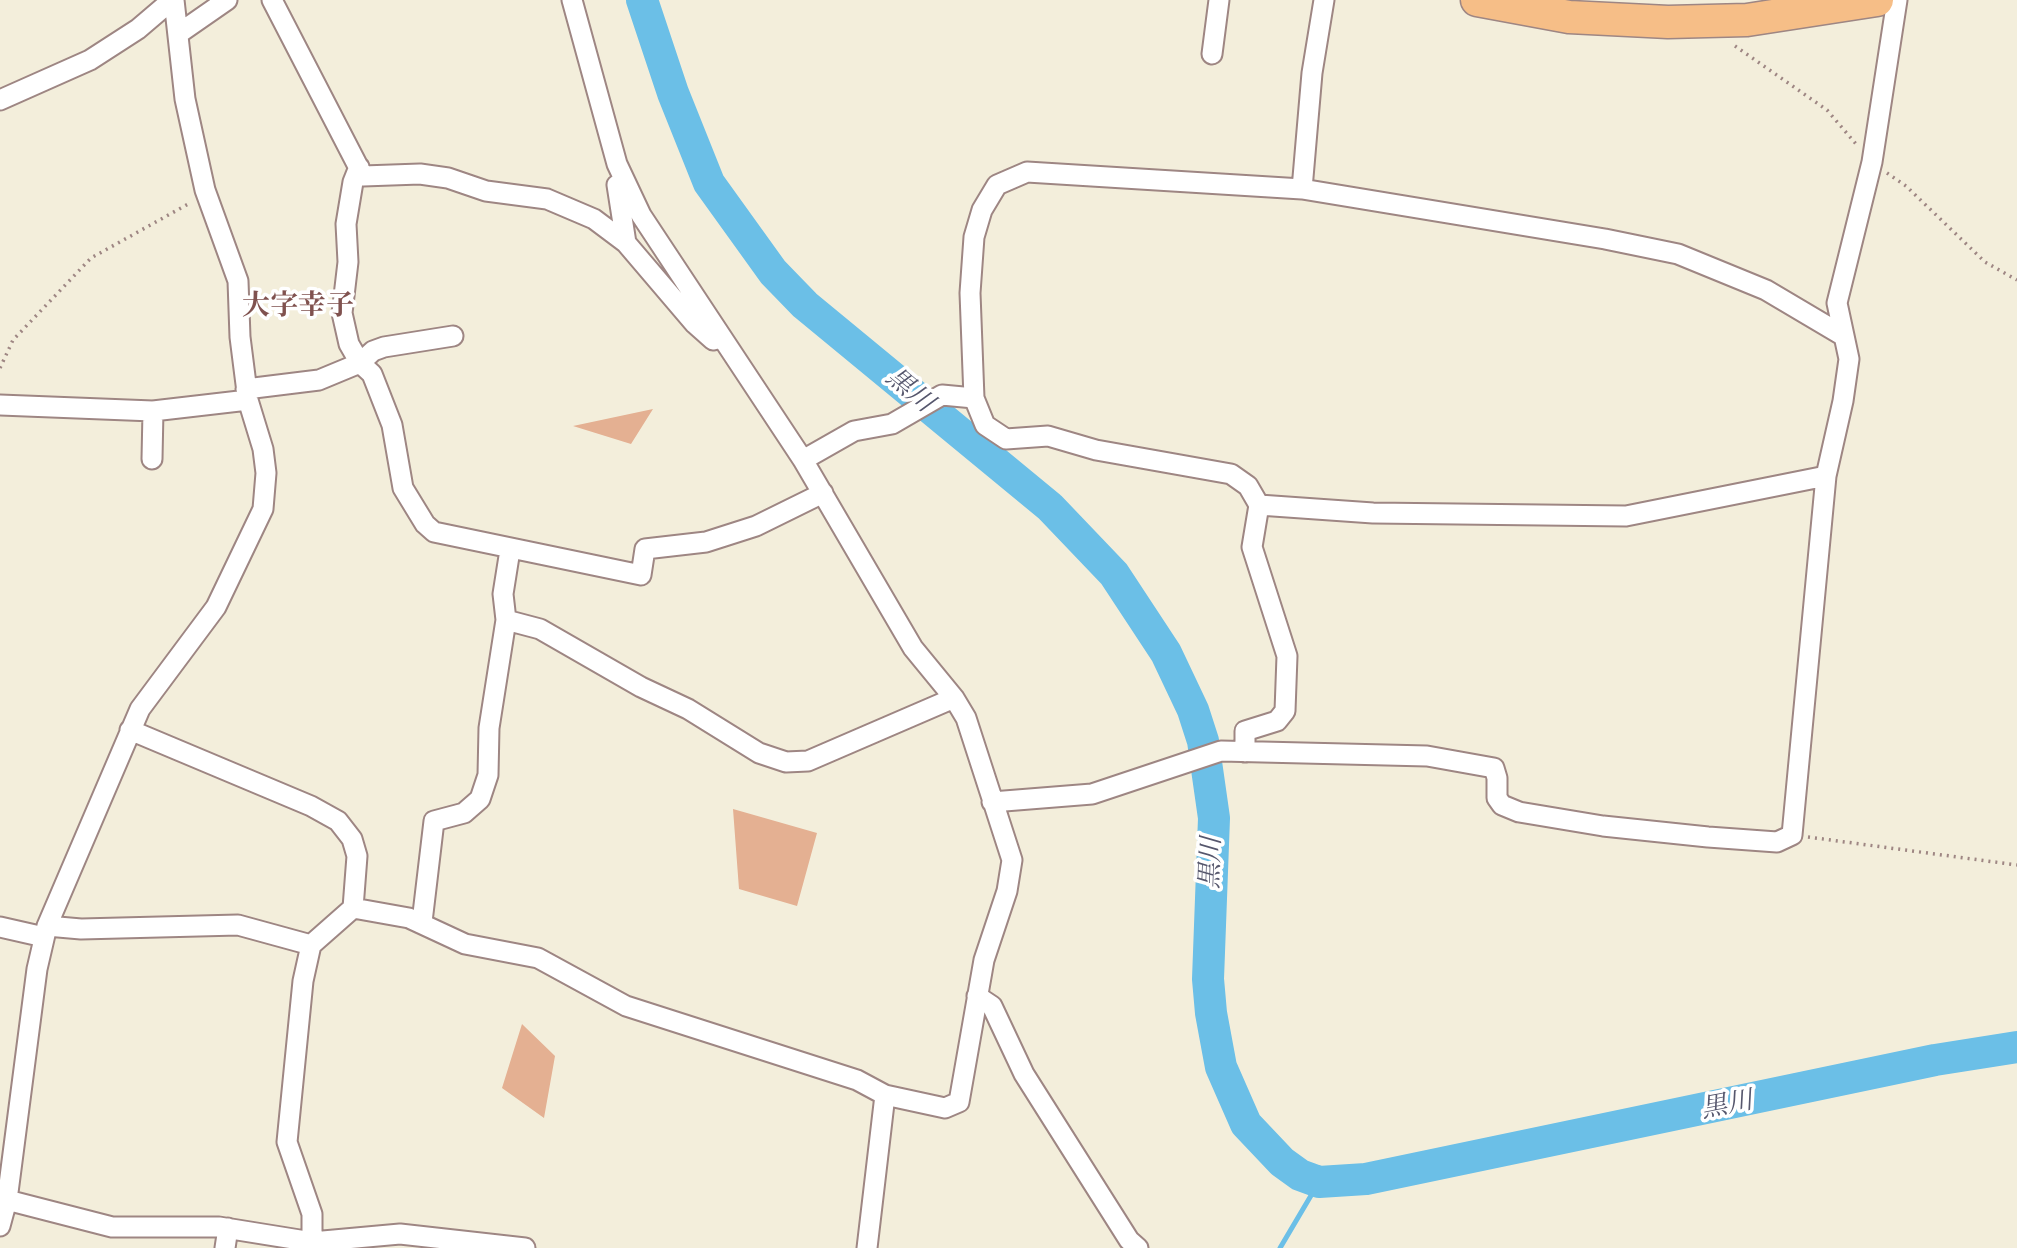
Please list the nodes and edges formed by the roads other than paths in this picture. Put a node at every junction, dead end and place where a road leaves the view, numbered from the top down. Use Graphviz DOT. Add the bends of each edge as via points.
graph roads {
  1 [pos="173,0"];
  2 [pos="227,0"];
  3 [pos="272,0"];
  4 [pos="572,0"];
  5 [pos="1219,0"];
  6 [pos="1325,0"];
  7 [pos="1477,0"];
  8 [pos="1877,0"];
  9 [pos="1897,0"];
  10 [pos="178,34"];
  11 [pos="1212,54"];
  12 [pos="0,100"];
  13 [pos="359,167"];
  14 [pos="624,180"];
  15 [pos="1302,189"];
  16 [pos="626,243"];
  17 [pos="1842,335"];
  18 [pos="453,336"];
  19 [pos="721,338"];
  20 [pos="360,363"];
  21 [pos="247,395"];
  22 [pos="974,398"];
  23 [pos="0,405"];
  24 [pos="153,411"];
  25 [pos="152,459"];
  26 [pos="803,460"];
  27 [pos="1826,476"];
  28 [pos="823,493"];
  29 [pos="1259,505"];
  30 [pos="510,550"];
  31 [pos="506,621"];
  32 [pos="954,698"];
  33 [pos="130,730"];
  34 [pos="1245,752"];
  35 [pos="992,802"];
  36 [pos="353,908"];
  37 [pos="422,922"];
  38 [pos="0,927"];
  39 [pos="46,932"];
  40 [pos="311,945"];
  41 [pos="977,996"];
  42 [pos="885,1094"];
  43 [pos="7,1200"];
  44 [pos="0,1226"];
  45 [pos="228,1228"];
  46 [pos="312,1242"];
  47 [pos="225,1248"];
  48 [pos="525,1248"];
  49 [pos="867,1248"];
  50 [pos="1139,1248"];
  1 -- 10 [label="street"];
  1 -- 12 [label="street" via="90,60"];
  2 -- 10 [label="street"];
  3 -- 13 [label="street"];
  4 -- 14 [label="street"];
  5 -- 11 [label="street"];
  6 -- 15 [label="street" via="1312,73"];
  7 -- 8 [label="main road" via="1569,17 1668,22 1747,20"];
  9 -- 17 [label="street" via="1872,162 1837,303"];
  10 -- 21 [label="street" via="185,99 207,194 238,281"];
  13 -- 16 [label="street" via="363,176 420,174 486,191 547,199 593,219"];
  13 -- 20 [label="street" via="346,224 348,262 342,313 349,345"];
  14 -- 16 [label="street" via="617,185"];
  14 -- 19 [label="street" via="641,215"];
  15 -- 17 [label="street" via="1506,220 1678,254 1766,290"];
  15 -- 22 [label="street" via="1027,172 1009,178 989,195 974,237 970,293"];
  16 -- 19 [label="street" via="695,324 713,340"];
  17 -- 27 [label="street" via="1849,359"];
  18 -- 20 [label="street" via="384,347"];
  19 -- 26 [label="street"];
  20 -- 21 [label="street" via="319,380"];
  20 -- 30 [label="street" via="372,374 392,425 403,488 425,524 434,532"];
  21 -- 24 [label="street"];
  21 -- 33 [label="street" via="263,449 263,509 216,607 140,709"];
  22 -- 26 [label="street" via="942,395 892,424 854,431"];
  22 -- 29 [label="street" via="985,425 1006,439 1048,436 1096,450 1231,474 1248,486"];
  23 -- 24 [label="street"];
  24 -- 25 [label="street"];
  26 -- 28 [label="street"];
  27 -- 29 [label="street" via="1626,516 1373,513"];
  27 -- 34 [label="street" via="1792,835 1777,842 1708,837 1519,812 1497,798 1494,768 1427,756"];
  28 -- 30 [label="street" via="756,526 706,541 645,549 641,575"];
  28 -- 32 [label="street" via="913,648"];
  29 -- 34 [label="street" via="1252,547 1287,656 1285,711 1276,721 1245,732"];
  30 -- 31 [label="street" via="503,594"];
  31 -- 32 [label="street" via="540,629 759,753 786,762 808,761"];
  31 -- 37 [label="street" via="489,728 488,775 480,799 464,813 434,821"];
  32 -- 35 [label="street" via="966,718"];
  33 -- 36 [label="street" via="338,821 352,839 357,856"];
  33 -- 39 [label="street"];
  34 -- 35 [label="street" via="1221,751 1092,794"];
  35 -- 41 [label="street" via="1012,860"];
  36 -- 37 [label="street"];
  36 -- 40 [label="street"];
  37 -- 42 [label="street" via="465,943 538,958 626,1006 857,1080"];
  38 -- 39 [label="street"];
  39 -- 40 [label="street" via="238,925"];
  39 -- 43 [label="street" via="28,1025"];
  40 -- 46 [label="street" via="303,981 287,1142 312,1214"];
  41 -- 42 [label="street" via="959,1102 945,1108"];
  41 -- 50 [label="street" via="992,1006 1024,1074 1129,1240"];
  42 -- 49 [label="street"];
  43 -- 44 [label="street"];
  43 -- 45 [label="street" via="112,1227"];
  45 -- 46 [label="street"];
  45 -- 47 [label="street"];
  46 -- 48 [label="street" via="400,1234"];
}
